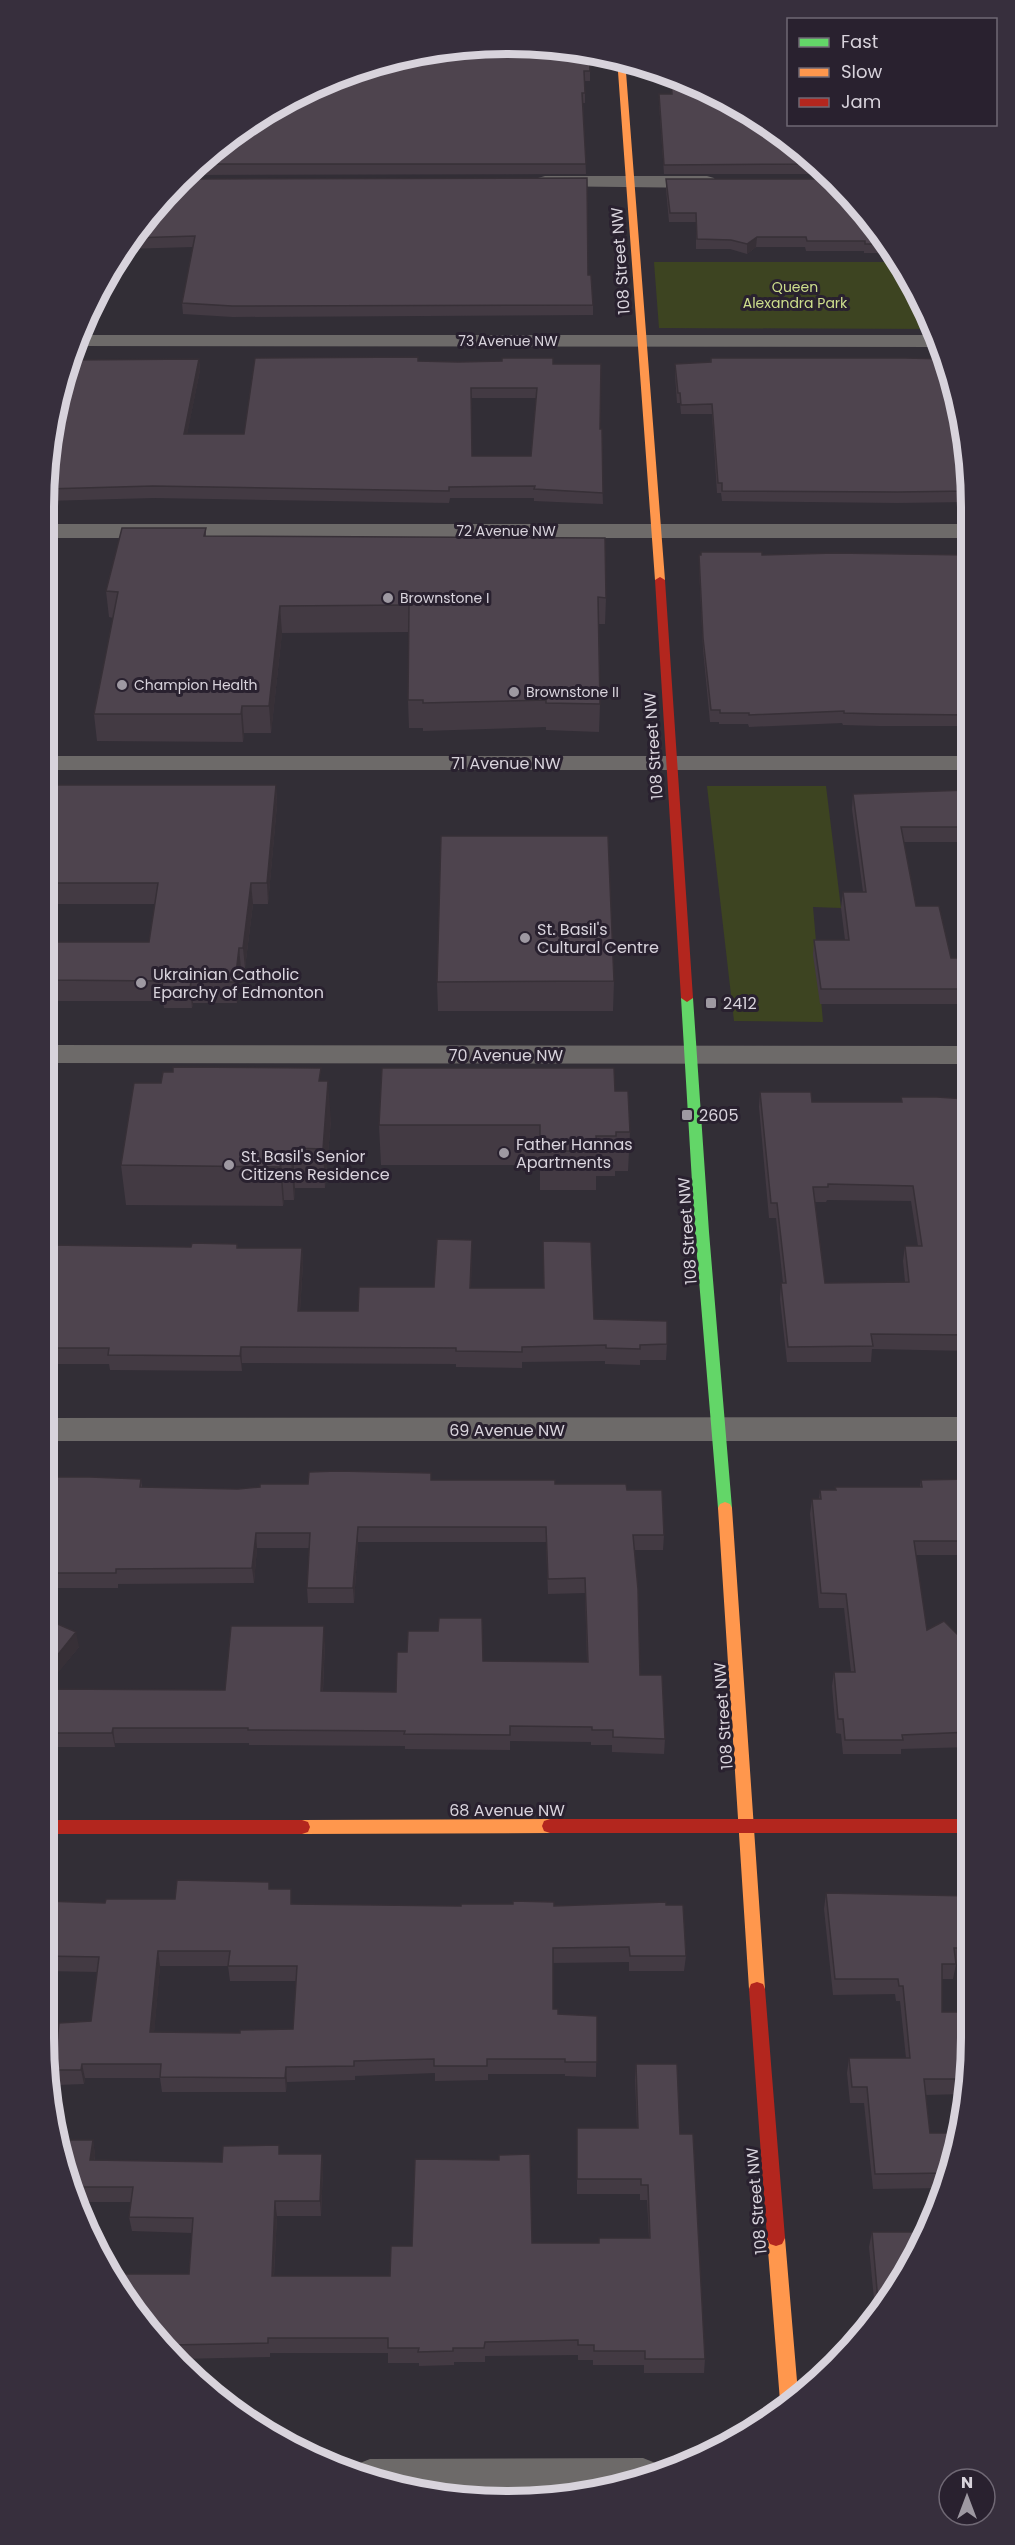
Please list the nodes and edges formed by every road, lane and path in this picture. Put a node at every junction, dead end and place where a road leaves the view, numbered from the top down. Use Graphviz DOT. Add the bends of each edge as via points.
graph roads {
  1 [pos="622,68"];
  2 [pos="522,182"];
  3 [pos="631,182"];
  4 [pos="720,182"];
  5 [pos="86,341"];
  6 [pos="642,341"];
  7 [pos="929,341"];
  8 [pos="54,531"];
  9 [pos="656,531"];
  10 [pos="961,531"];
  11 [pos="671,763"];
  12 [pos="961,763"];
  13 [pos="54,764"];
  14 [pos="54,1054"];
  15 [pos="961,1054"];
  16 [pos="692,1055"];
  17 [pos="961,1429"];
  18 [pos="54,1430"];
  19 [pos="718,1430"];
  20 [pos="961,1826"];
  21 [pos="54,1827"];
  22 [pos="747,1827"];
  23 [pos="788,2393"];
  24 [pos="610,2479"];
  25 [pos="409,2480"];
  1 -- 3 [label="street, 108 Street NW"];
  2 -- 3 [label="street"];
  3 -- 4 [label="street"];
  3 -- 6 [label="street, 108 Street NW"];
  5 -- 6 [label="street, 73 Avenue NW"];
  6 -- 7 [label="street, 73 Avenue NW"];
  6 -- 9 [label="street, 108 Street NW"];
  8 -- 9 [label="street, 72 Avenue NW"];
  9 -- 10 [label="street, 72 Avenue NW"];
  9 -- 11 [label="street, 108 Street NW"];
  11 -- 12 [label="street, 71 Avenue NW"];
  11 -- 13 [label="street, 71 Avenue NW"];
  11 -- 16 [label="street, 108 Street NW"];
  14 -- 16 [label="street, 70 Avenue NW"];
  15 -- 16 [label="street, 70 Avenue NW"];
  16 -- 19 [label="street, 108 Street NW"];
  17 -- 19 [label="street, 69 Avenue NW"];
  18 -- 19 [label="street, 69 Avenue NW"];
  19 -- 22 [label="street, 108 Street NW"];
  20 -- 22 [label="street, 68 Avenue NW"];
  21 -- 22 [label="street, 68 Avenue NW"];
  22 -- 23 [label="street, 108 Street NW"];
  24 -- 25 [label="street"];
}
